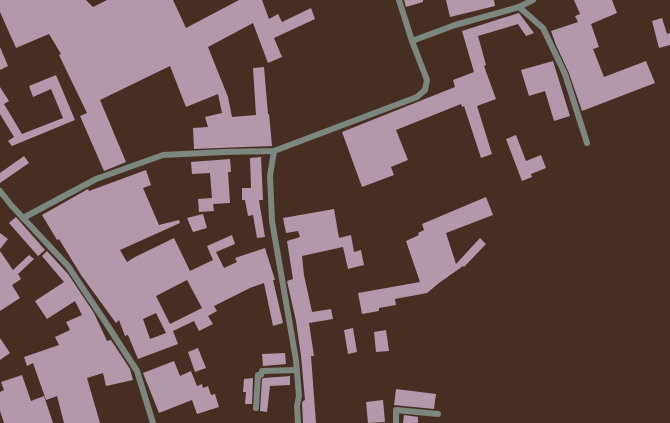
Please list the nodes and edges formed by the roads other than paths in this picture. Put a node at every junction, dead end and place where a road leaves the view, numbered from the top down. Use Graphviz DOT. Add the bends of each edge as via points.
graph roads {
  1 [pos="399,0"];
  2 [pos="532,0"];
  3 [pos="519,7"];
  4 [pos="412,41"];
  5 [pos="587,143"];
  6 [pos="274,151"];
  7 [pos="0,191"];
  8 [pos="23,218"];
  9 [pos="297,370"];
  10 [pos="256,408"];
  11 [pos="438,414"];
  12 [pos="153,423"];
  13 [pos="298,423"];
  14 [pos="396,423"];
  1 -- 4 [label="street"];
  2 -- 3 [label="street"];
  3 -- 4 [label="street"];
  3 -- 5 [label="street" via="543,28 565,74"];
  4 -- 6 [label="street" via="427,80 425,90 417,97"];
  6 -- 8 [label="street" via="163,155 96,179"];
  6 -- 9 [label="street" via="270,176 272,221"];
  7 -- 8 [label="street"];
  8 -- 12 [label="street" via="68,266 137,371"];
  9 -- 10 [label="street" via="262,371 261,375 258,375"];
  9 -- 13 [label="street"];
  11 -- 14 [label="street" via="396,410"];
}
